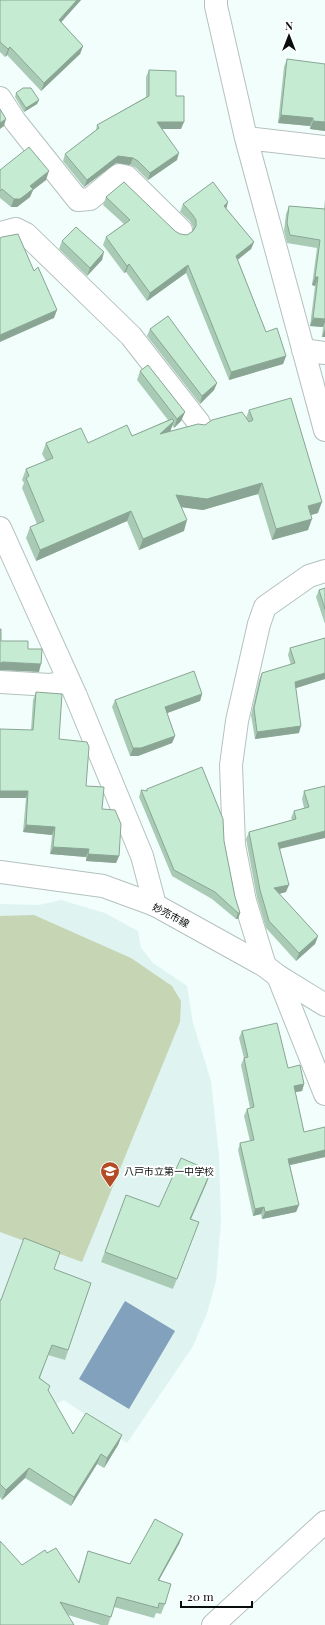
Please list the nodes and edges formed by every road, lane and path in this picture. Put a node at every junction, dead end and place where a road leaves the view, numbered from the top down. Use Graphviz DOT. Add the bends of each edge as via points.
graph roads {
  1 [pos="216,0"];
  2 [pos="0,98"];
  3 [pos="246,138"];
  4 [pos="325,147"];
  5 [pos="182,230"];
  6 [pos="0,233"];
  7 [pos="304,350"];
  8 [pos="325,353"];
  9 [pos="200,423"];
  10 [pos="325,430"];
  11 [pos="0,528"];
  12 [pos="325,571"];
  13 [pos="69,681"];
  14 [pos="0,682"];
  15 [pos="0,872"];
  16 [pos="155,905"];
  17 [pos="272,971"];
  18 [pos="325,1005"];
  19 [pos="325,1094"];
  20 [pos="325,1522"];
  21 [pos="213,1625"];
  1 -- 3 [label="street"];
  2 -- 5 [label="street" via="15,121 78,200 90,199 119,175 127,176"];
  3 -- 4 [label="street"];
  3 -- 7 [label="street"];
  6 -- 9 [label="street" via="16,229 26,234 131,336"];
  7 -- 8 [label="street"];
  7 -- 10 [label="street"];
  11 -- 13 [label="street"];
  12 -- 17 [label="street" via="309,576 265,607 237,721 231,765 234,845 246,901"];
  13 -- 14 [label="street" via="50,685"];
  13 -- 16 [label="street" via="142,856"];
  15 -- 16 [label="street, 妙売市線" via="103,886"];
  16 -- 17 [label="street, 妙売市線"];
  17 -- 18 [label="street, 妙売市線"];
  17 -- 19 [label="street"];
  20 -- 21 [label="street"];
}
